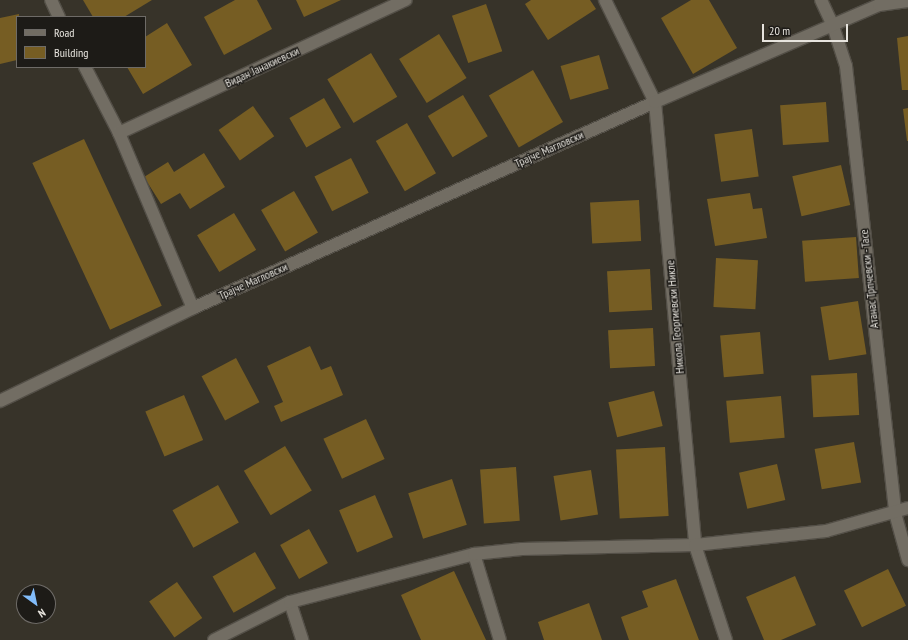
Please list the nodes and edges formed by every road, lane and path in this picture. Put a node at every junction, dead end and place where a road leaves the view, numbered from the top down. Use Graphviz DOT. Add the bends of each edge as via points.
graph roads {
  1 [pos="51,0"];
  2 [pos="406,0"];
  3 [pos="605,0"];
  4 [pos="821,0"];
  5 [pos="908,1"];
  6 [pos="59,16"];
  7 [pos="833,26"];
  8 [pos="86,68"];
  9 [pos="655,102"];
  10 [pos="118,133"];
  11 [pos="193,308"];
  12 [pos="0,401"];
  13 [pos="908,508"];
  14 [pos="894,512"];
  15 [pos="695,545"];
  16 [pos="474,554"];
  17 [pos="908,560"];
  18 [pos="290,602"];
  19 [pos="214,640"];
  20 [pos="302,640"];
  21 [pos="500,640"];
  22 [pos="726,640"];
  1 -- 6 [label="street"];
  2 -- 10 [label="street, Видан Јанакиевски"];
  3 -- 9 [label="street, Никола Георгиевски Никле"];
  4 -- 7 [label="street, Атанас Трпчевски - Тасе"];
  5 -- 7 [label="street, Трајче Магловски" via="879,5"];
  7 -- 9 [label="street, Трајче Магловски"];
  7 -- 14 [label="street, Атанас Трпчевски - Тасе" via="846,66"];
  8 -- 10 [label="street"];
  9 -- 11 [label="street, Трајче Магловски"];
  9 -- 15 [label="street, Никола Георгиевски Никле"];
  10 -- 11 [label="street"];
  11 -- 12 [label="street, Трајче Магловски"];
  13 -- 14 [label="street"];
  14 -- 15 [label="street" via="826,531"];
  14 -- 17 [label="street, Атанас Трпчевски - Тасе"];
  15 -- 16 [label="street" via="522,548"];
  15 -- 22 [label="street, Никола Георгиевски Никле"];
  16 -- 18 [label="street"];
  16 -- 21 [label="street"];
  18 -- 19 [label="street"];
  18 -- 20 [label="street"];
}
